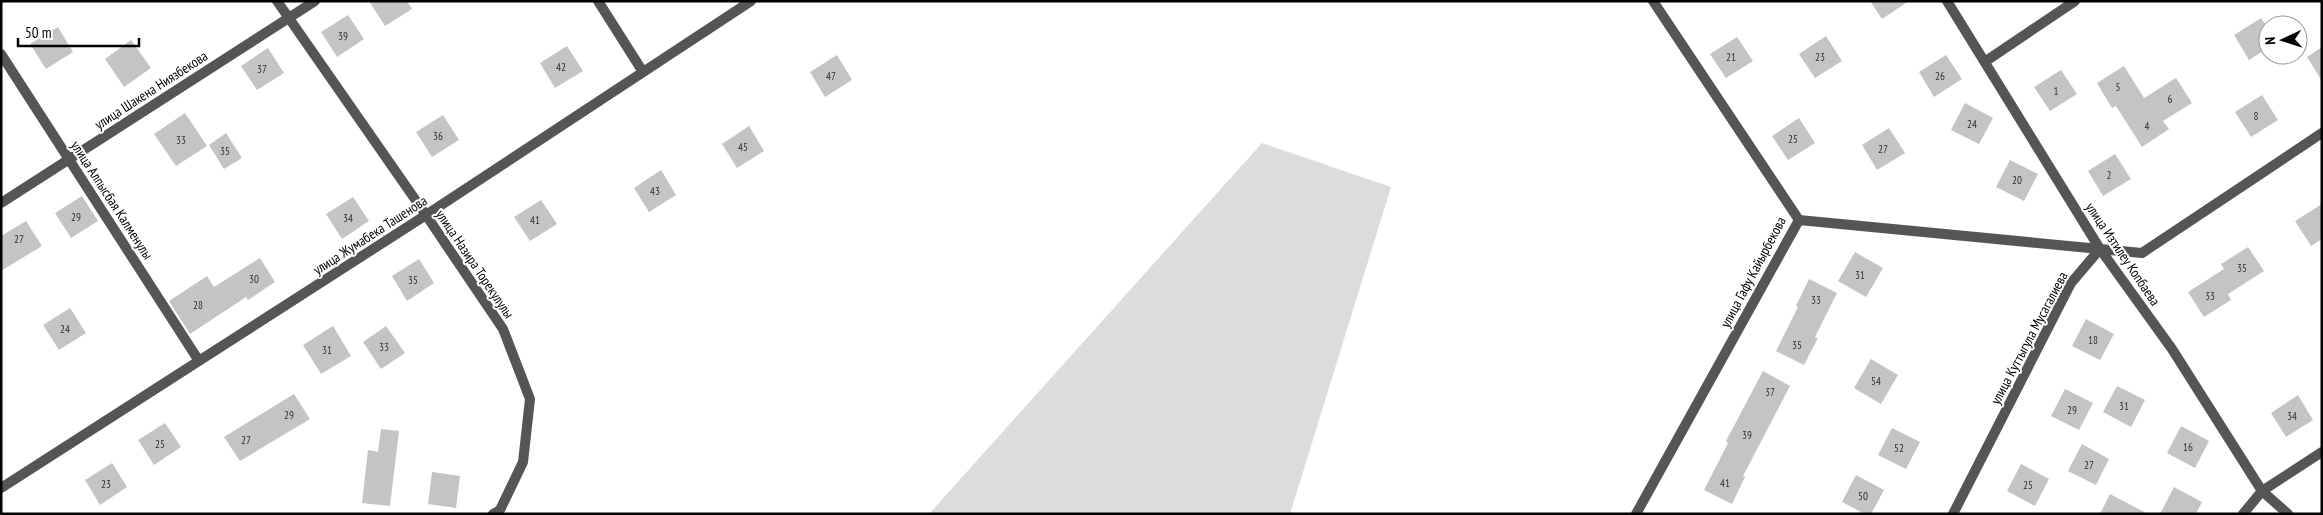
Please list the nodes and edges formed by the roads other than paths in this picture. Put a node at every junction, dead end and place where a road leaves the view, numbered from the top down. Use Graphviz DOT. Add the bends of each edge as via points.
graph roads {
  1 [pos="277,1"];
  2 [pos="316,1"];
  3 [pos="598,1"];
  4 [pos="751,1"];
  5 [pos="1654,1"];
  6 [pos="1947,1"];
  7 [pos="2075,1"];
  8 [pos="288,19"];
  9 [pos="1,54"];
  10 [pos="1986,61"];
  11 [pos="643,72"];
  12 [pos="2322,133"];
  13 [pos="69,159"];
  14 [pos="1,203"];
  15 [pos="426,215"];
  16 [pos="1798,220"];
  17 [pos="2100,249"];
  18 [pos="199,361"];
  19 [pos="2322,452"];
  20 [pos="1,488"];
  21 [pos="2262,492"];
  22 [pos="493,514"];
  23 [pos="1636,514"];
  24 [pos="1953,514"];
  25 [pos="2243,514"];
  26 [pos="2288,514"];
  1 -- 8 [label="street, улица Назира Торекулулы"];
  2 -- 8 [label="street, улица Шакена Ниязбекова"];
  3 -- 11 [label="street"];
  4 -- 11 [label="street, улица Жумабека Ташенова"];
  5 -- 16 [label="street, улица Гафу Кайырбекова"];
  6 -- 10 [label="street, улица Изтилеу Копбаева"];
  7 -- 10 [label="street"];
  8 -- 13 [label="street, улица Шакена Ниязбекова"];
  8 -- 15 [label="street, улица Назира Торекулулы"];
  9 -- 13 [label="street, улица Алпысбая Калменулы"];
  10 -- 17 [label="street, улица Изтилеу Копбаева"];
  11 -- 15 [label="street, улица Жумабека Ташенова"];
  12 -- 17 [label="street" via="2142,253"];
  13 -- 14 [label="street, улица Шакена Ниязбекова"];
  13 -- 18 [label="street, улица Алпысбая Калменулы"];
  15 -- 18 [label="street, улица Жумабека Ташенова"];
  15 -- 22 [label="street, улица Назира Торекулулы" via="502,329 530,398 523,462 500,510"];
  16 -- 17 [label="street"];
  16 -- 23 [label="street, улица Гафу Кайырбекова"];
  17 -- 21 [label="street, улица Изтилеу Копбаева" via="2172,349"];
  17 -- 24 [label="street, улица Куттыгула Мусагалиева" via="2071,283"];
  18 -- 20 [label="street, улица Жумабека Ташенова"];
  19 -- 21 [label="street"];
  21 -- 25 [label="street"];
  21 -- 26 [label="street, улица Изтилеу Копбаева"];
}
